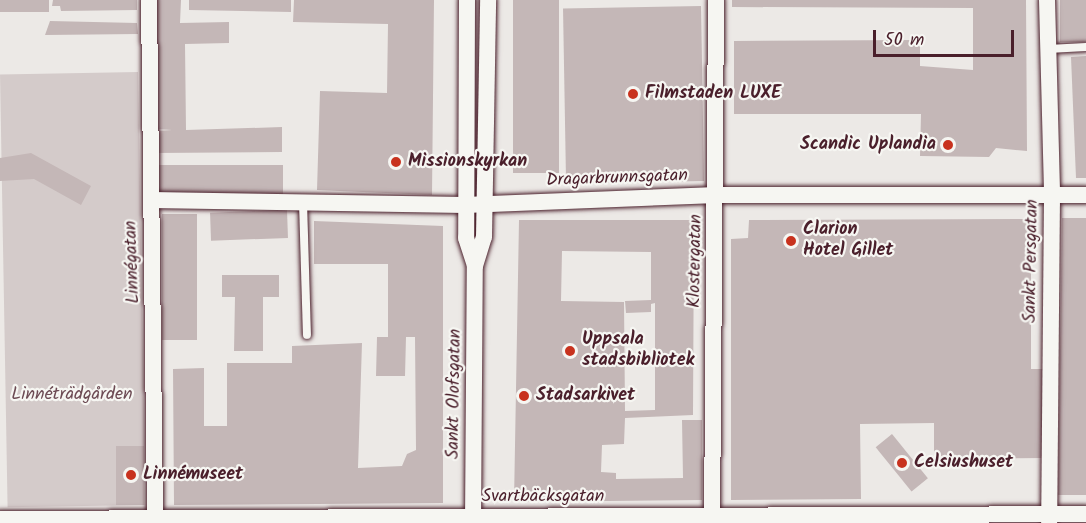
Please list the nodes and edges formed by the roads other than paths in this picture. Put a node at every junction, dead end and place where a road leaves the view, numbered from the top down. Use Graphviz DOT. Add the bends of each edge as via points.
graph roads {
  1 [pos="150,0"];
  2 [pos="467,0"];
  3 [pos="488,0"];
  4 [pos="716,0"];
  5 [pos="1047,0"];
  6 [pos="1086,47"];
  7 [pos="1048,49"];
  8 [pos="717,195"];
  9 [pos="1086,195"];
  10 [pos="1052,196"];
  11 [pos="151,200"];
  12 [pos="303,202"];
  13 [pos="484,203"];
  14 [pos="465,205"];
  15 [pos="476,266"];
  16 [pos="307,335"];
  17 [pos="1086,514"];
  18 [pos="1049,518"];
  19 [pos="0,519"];
  20 [pos="712,519"];
  21 [pos="473,520"];
  22 [pos="155,522"];
  1 -- 11 [label="street, Linnégatan"];
  2 -- 14 [label="street, Sankt Olofsgatan"];
  3 -- 13 [label="street, Sankt Olofsgatan"];
  4 -- 8 [label="street, Klostergatan"];
  5 -- 7 [label="street, Sankt Persgatan"];
  6 -- 7 [label="lane"];
  7 -- 10 [label="street, Sankt Persgatan"];
  8 -- 10 [label="street, Dragarbrunnsgatan"];
  8 -- 13 [label="street, Dragarbrunnsgatan"];
  8 -- 20 [label="street, Klostergatan"];
  9 -- 10 [label="street, Dragarbrunnsgatan"];
  10 -- 18 [label="street, Sankt Persgatan"];
  11 -- 12 [label="street, Dragarbrunnsgatan"];
  11 -- 22 [label="street, Linnégatan"];
  12 -- 14 [label="street, Dragarbrunnsgatan"];
  12 -- 16 [label="lane"];
  13 -- 14 [label="street, Dragarbrunnsgatan"];
  13 -- 15 [label="street, Sankt Olofsgatan" via="484,237"];
  14 -- 15 [label="street, Sankt Olofsgatan" via="466,238"];
  15 -- 21 [label="street, Sankt Olofsgatan"];
  17 -- 18 [label="street, Svartbäcksgatan"];
  18 -- 20 [label="street, Svartbäcksgatan"];
  19 -- 22 [label="street, Svartbäcksgatan"];
  20 -- 21 [label="street, Svartbäcksgatan"];
  21 -- 22 [label="street, Svartbäcksgatan"];
}
